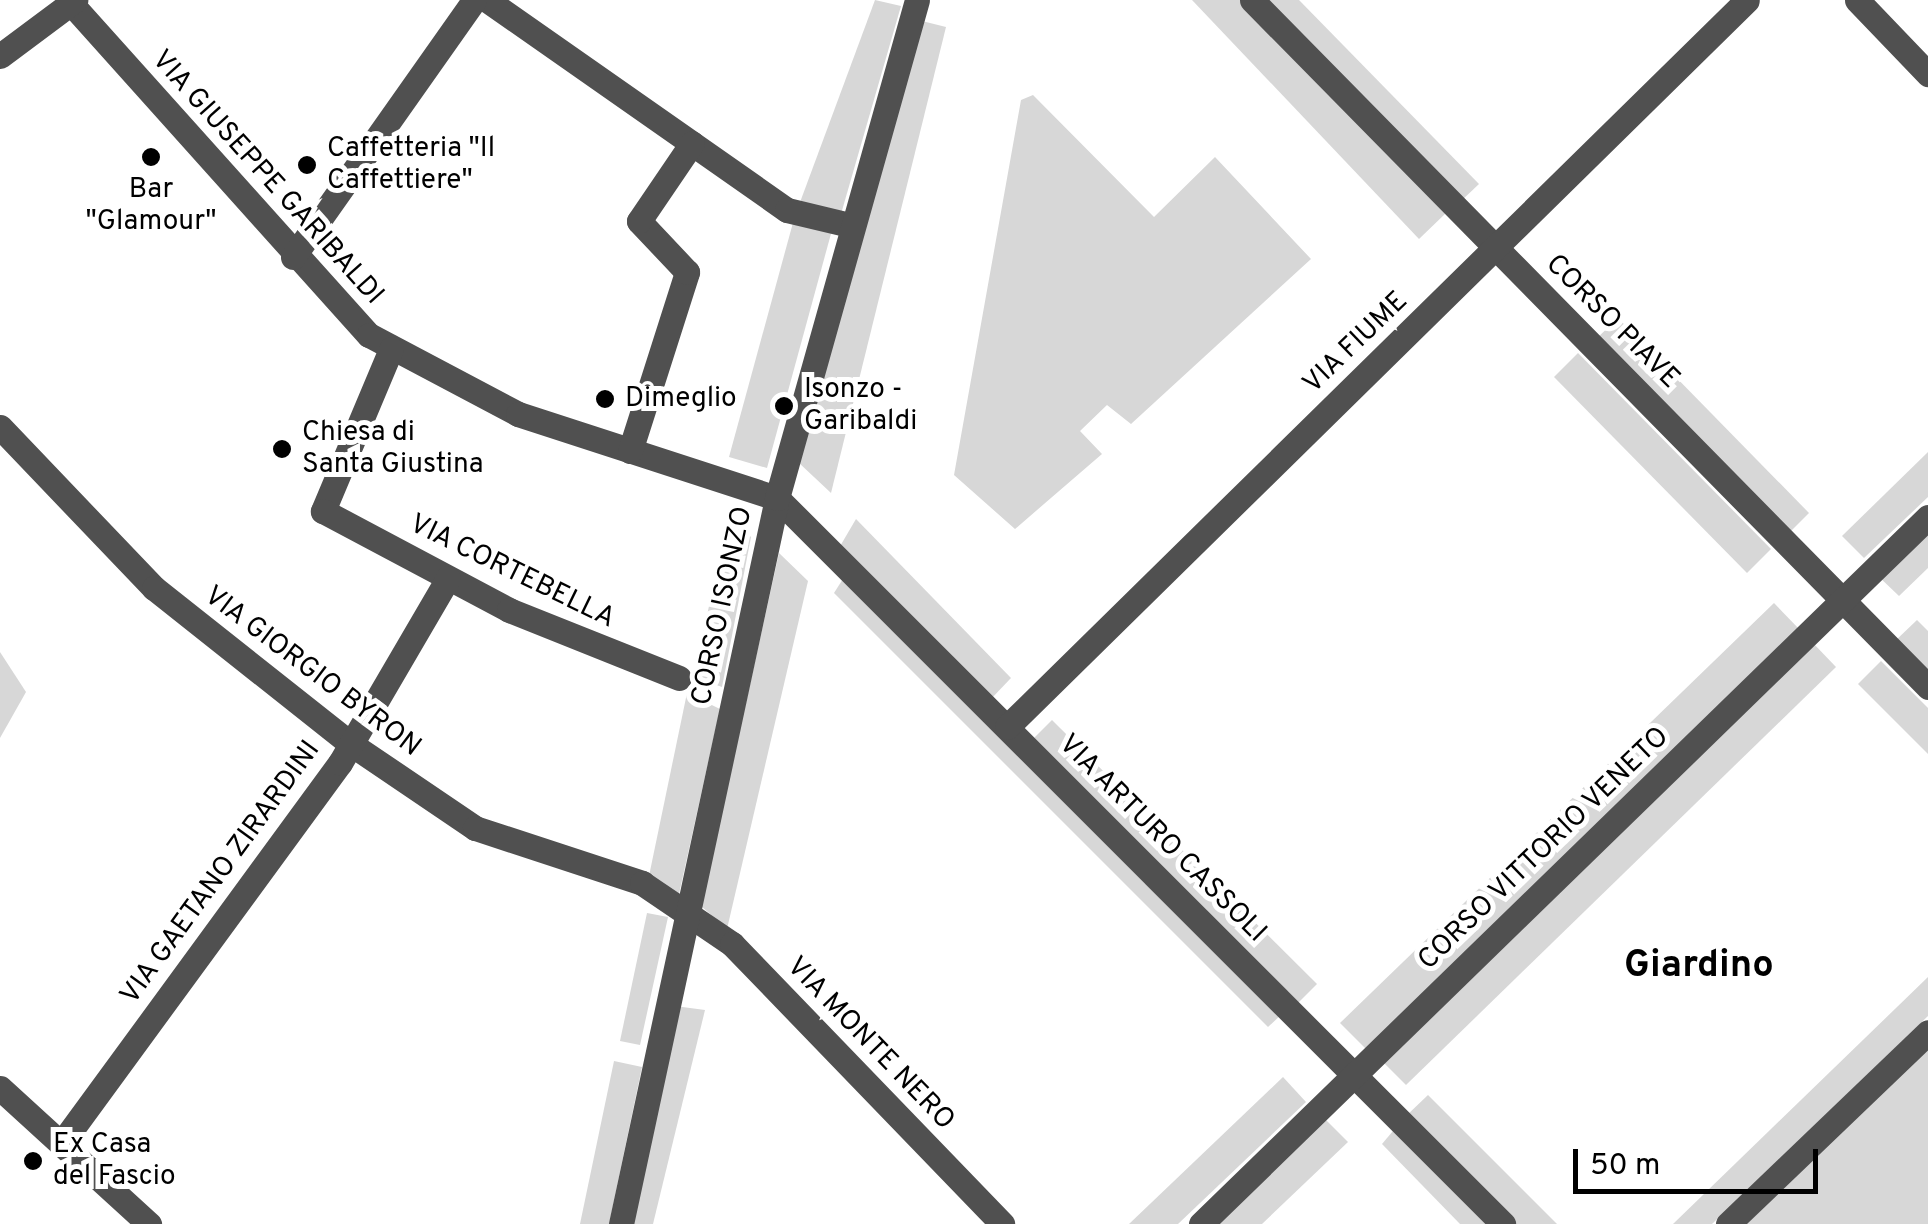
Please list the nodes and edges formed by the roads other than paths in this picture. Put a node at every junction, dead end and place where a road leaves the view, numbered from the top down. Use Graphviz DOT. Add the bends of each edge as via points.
graph roads {
  1 [pos="474,0"];
  2 [pos="487,0"];
  3 [pos="1252,0"];
  4 [pos="1747,0"];
  5 [pos="1856,0"];
  6 [pos="71,1"];
  7 [pos="918,3"];
  8 [pos="0,56"];
  9 [pos="1928,74"];
  10 [pos="692,143"];
  11 [pos="850,225"];
  12 [pos="1496,248"];
  13 [pos="293,257"];
  14 [pos="391,349"];
  15 [pos="0,427"];
  16 [pos="630,451"];
  17 [pos="777,498"];
  18 [pos="1928,517"];
  19 [pos="448,578"];
  20 [pos="1842,600"];
  21 [pos="679,678"];
  22 [pos="1928,687"];
  23 [pos="1008,727"];
  24 [pos="351,744"];
  25 [pos="688,914"];
  26 [pos="1928,1032"];
  27 [pos="1356,1074"];
  28 [pos="0,1088"];
  29 [pos="61,1144"];
  30 [pos="149,1224"];
  31 [pos="621,1224"];
  32 [pos="1002,1224"];
  33 [pos="1201,1224"];
  34 [pos="1503,1224"];
  35 [pos="1728,1224"];
  1 -- 13 [label="street"];
  2 -- 10 [label="street"];
  3 -- 12 [label="street, CORSO PIAVE"];
  4 -- 12 [label="street, VIA FIUME"];
  5 -- 9 [label="street"];
  6 -- 8 [label="street"];
  6 -- 13 [label="street, VIA GIUSEPPE GARIBALDI"];
  7 -- 11 [label="street, CORSO ISONZO"];
  10 -- 11 [label="street" via="787,210"];
  10 -- 16 [label="street" via="639,222 686,272"];
  11 -- 17 [label="street, CORSO ISONZO"];
  12 -- 20 [label="street, CORSO PIAVE"];
  12 -- 23 [label="street, VIA FIUME"];
  13 -- 14 [label="street, VIA GIUSEPPE GARIBALDI" via="344,314"];
  14 -- 16 [label="street, VIA GIUSEPPE GARIBALDI" via="518,414"];
  14 -- 19 [label="street, VIA CORTEBELLA" via="323,512"];
  15 -- 24 [label="street, VIA GIORGIO BYRON" via="154,588"];
  16 -- 17 [label="street, VIA GIUSEPPE GARIBALDI"];
  17 -- 23 [label="street, VIA ARTURO CASSOLI"];
  17 -- 25 [label="street, CORSO ISONZO"];
  18 -- 20 [label="street, CORSO VITTORIO VENETO"];
  19 -- 21 [label="street, VIA CORTEBELLA" via="571,638"];
  19 -- 24 [label="street, VIA GAETANO ZIRARDINI"];
  20 -- 22 [label="street, CORSO PIAVE"];
  20 -- 27 [label="street, CORSO VITTORIO VENETO"];
  23 -- 27 [label="street, VIA ARTURO CASSOLI"];
  24 -- 25 [label="street, VIA GIORGIO BYRON" via="475,828 642,883"];
  24 -- 29 [label="street, VIA GAETANO ZIRARDINI"];
  25 -- 31 [label="street, CORSO ISONZO"];
  25 -- 32 [label="street, VIA MONTE NERO" via="732,944"];
  26 -- 35 [label="street"];
  27 -- 33 [label="street, CORSO VITTORIO VENETO"];
  27 -- 34 [label="street, VIA ARTURO CASSOLI"];
  28 -- 29 [label="street"];
  29 -- 30 [label="street"];
}
